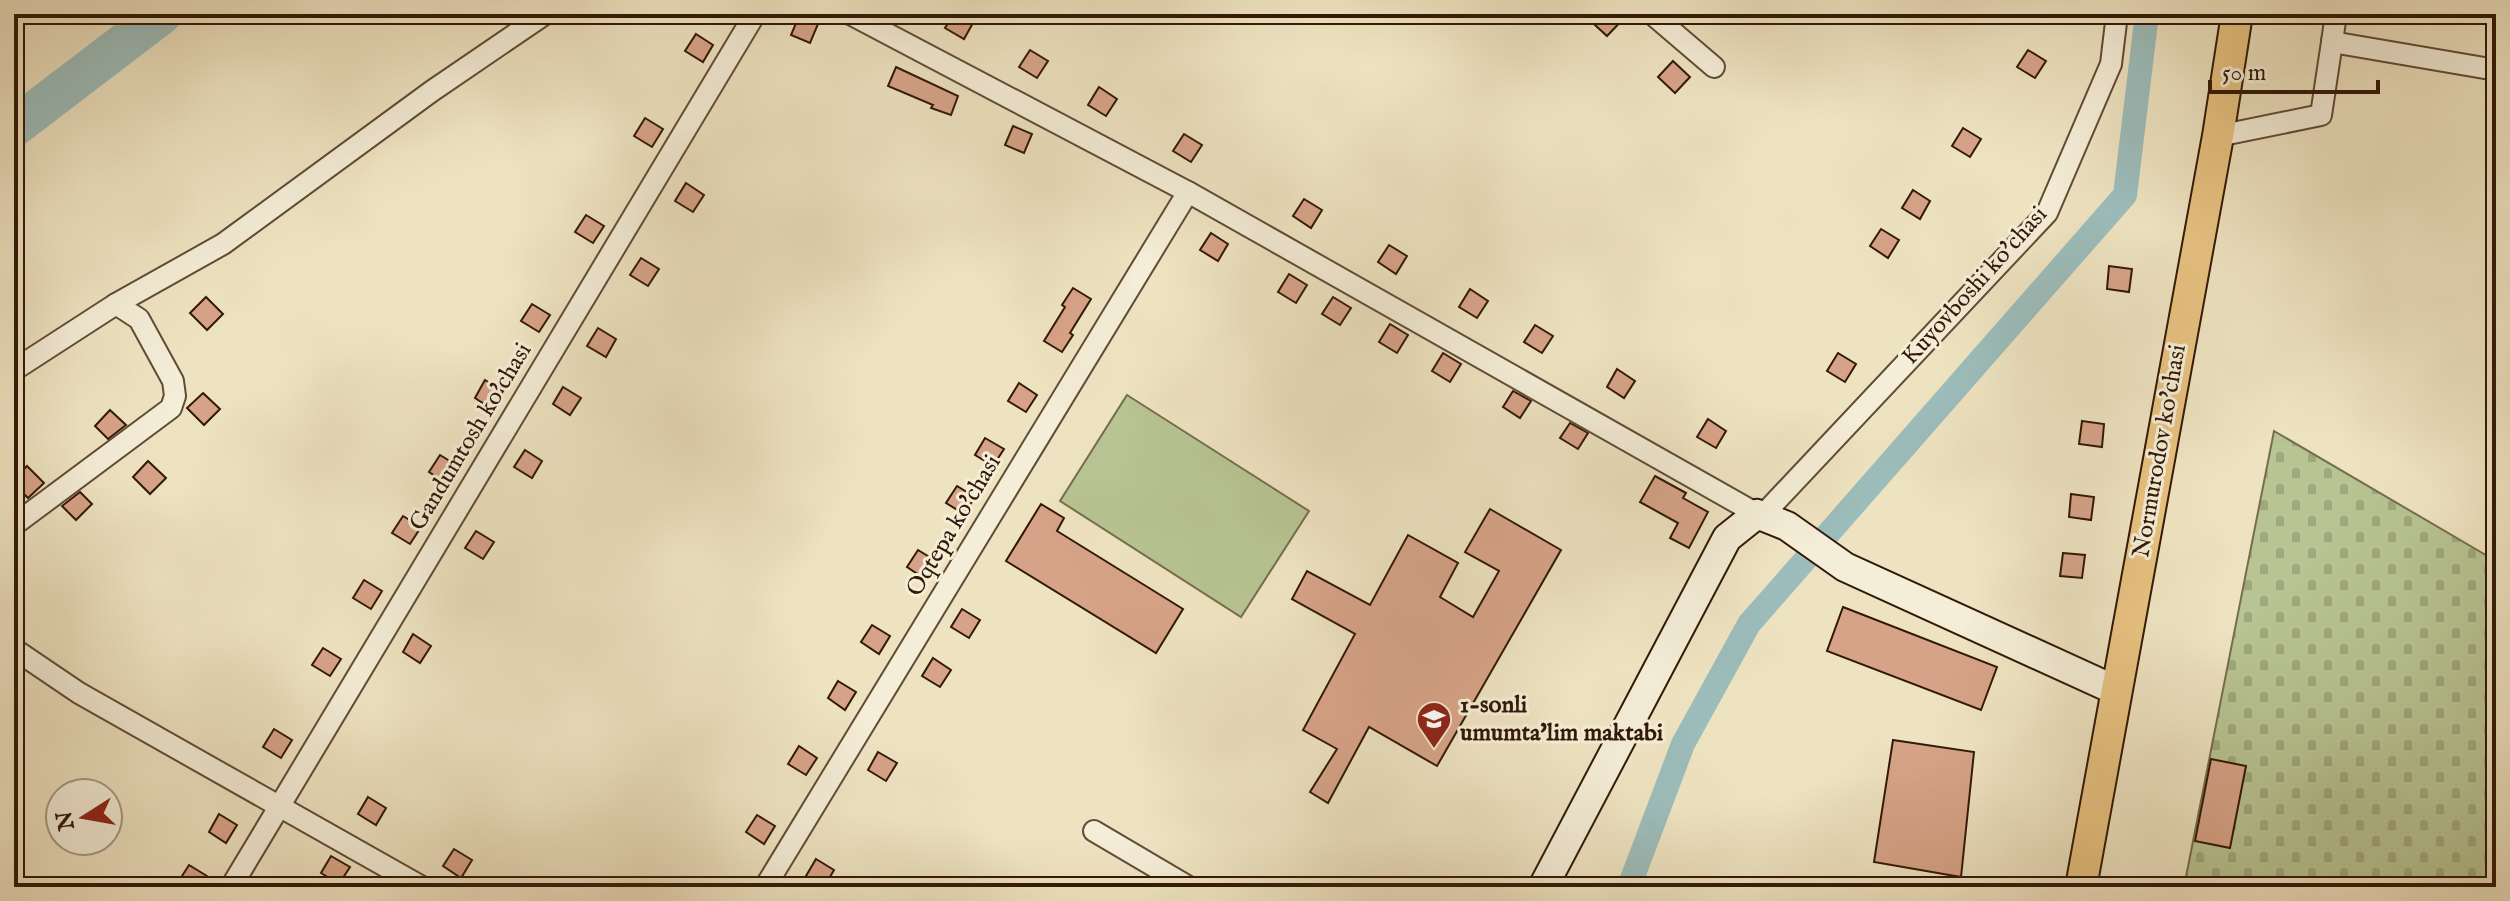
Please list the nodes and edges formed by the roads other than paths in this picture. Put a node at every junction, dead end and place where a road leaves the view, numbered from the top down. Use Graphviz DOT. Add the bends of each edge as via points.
graph roads {
  1 [pos="545,14"];
  2 [pos="755,14"];
  3 [pos="850,14"];
  4 [pos="1652,14"];
  5 [pos="2117,14"];
  6 [pos="2237,14"];
  7 [pos="2336,14"];
  8 [pos="2332,42"];
  9 [pos="1714,67"];
  10 [pos="2496,70"];
  11 [pos="2218,136"];
  12 [pos="1188,192"];
  13 [pos="116,304"];
  14 [pos="14,370"];
  15 [pos="1769,519"];
  16 [pos="14,525"];
  17 [pos="14,649"];
  18 [pos="2115,690"];
  19 [pos="279,806"];
  20 [pos="1094,831"];
  21 [pos="231,887"];
  22 [pos="422,887"];
  23 [pos="765,887"];
  24 [pos="1189,887"];
  25 [pos="1543,887"];
  26 [pos="2081,887"];
  1 -- 13 [label="street" via="223,244"];
  2 -- 19 [label="street, Gandumtosh ko'chasi"];
  3 -- 12 [label="street"];
  4 -- 9 [label="street"];
  5 -- 15 [label="street, Kuyovboshi ko'chasi" via="2111,64 2047,213"];
  6 -- 11 [label="main road, Normurodov ko'chasi"];
  7 -- 8 [label="street"];
  8 -- 10 [label="street"];
  8 -- 11 [label="street" via="2321,115"];
  11 -- 18 [label="main road, Normurodov ko'chasi"];
  12 -- 15 [label="street"];
  12 -- 23 [label="street, Oqtepa ko'chasi"];
  13 -- 14 [label="street"];
  13 -- 16 [label="street" via="139,319 173,381 171,408"];
  15 -- 18 [label="main road" via="1845,567"];
  15 -- 25 [label="main road, Kuyovboshi ko'chasi" via="1727,538"];
  17 -- 19 [label="street" via="79,693"];
  18 -- 26 [label="main road, Normurodov ko'chasi"];
  19 -- 21 [label="street, Gandumtosh ko'chasi"];
  19 -- 22 [label="street"];
  20 -- 24 [label="street"];
}
